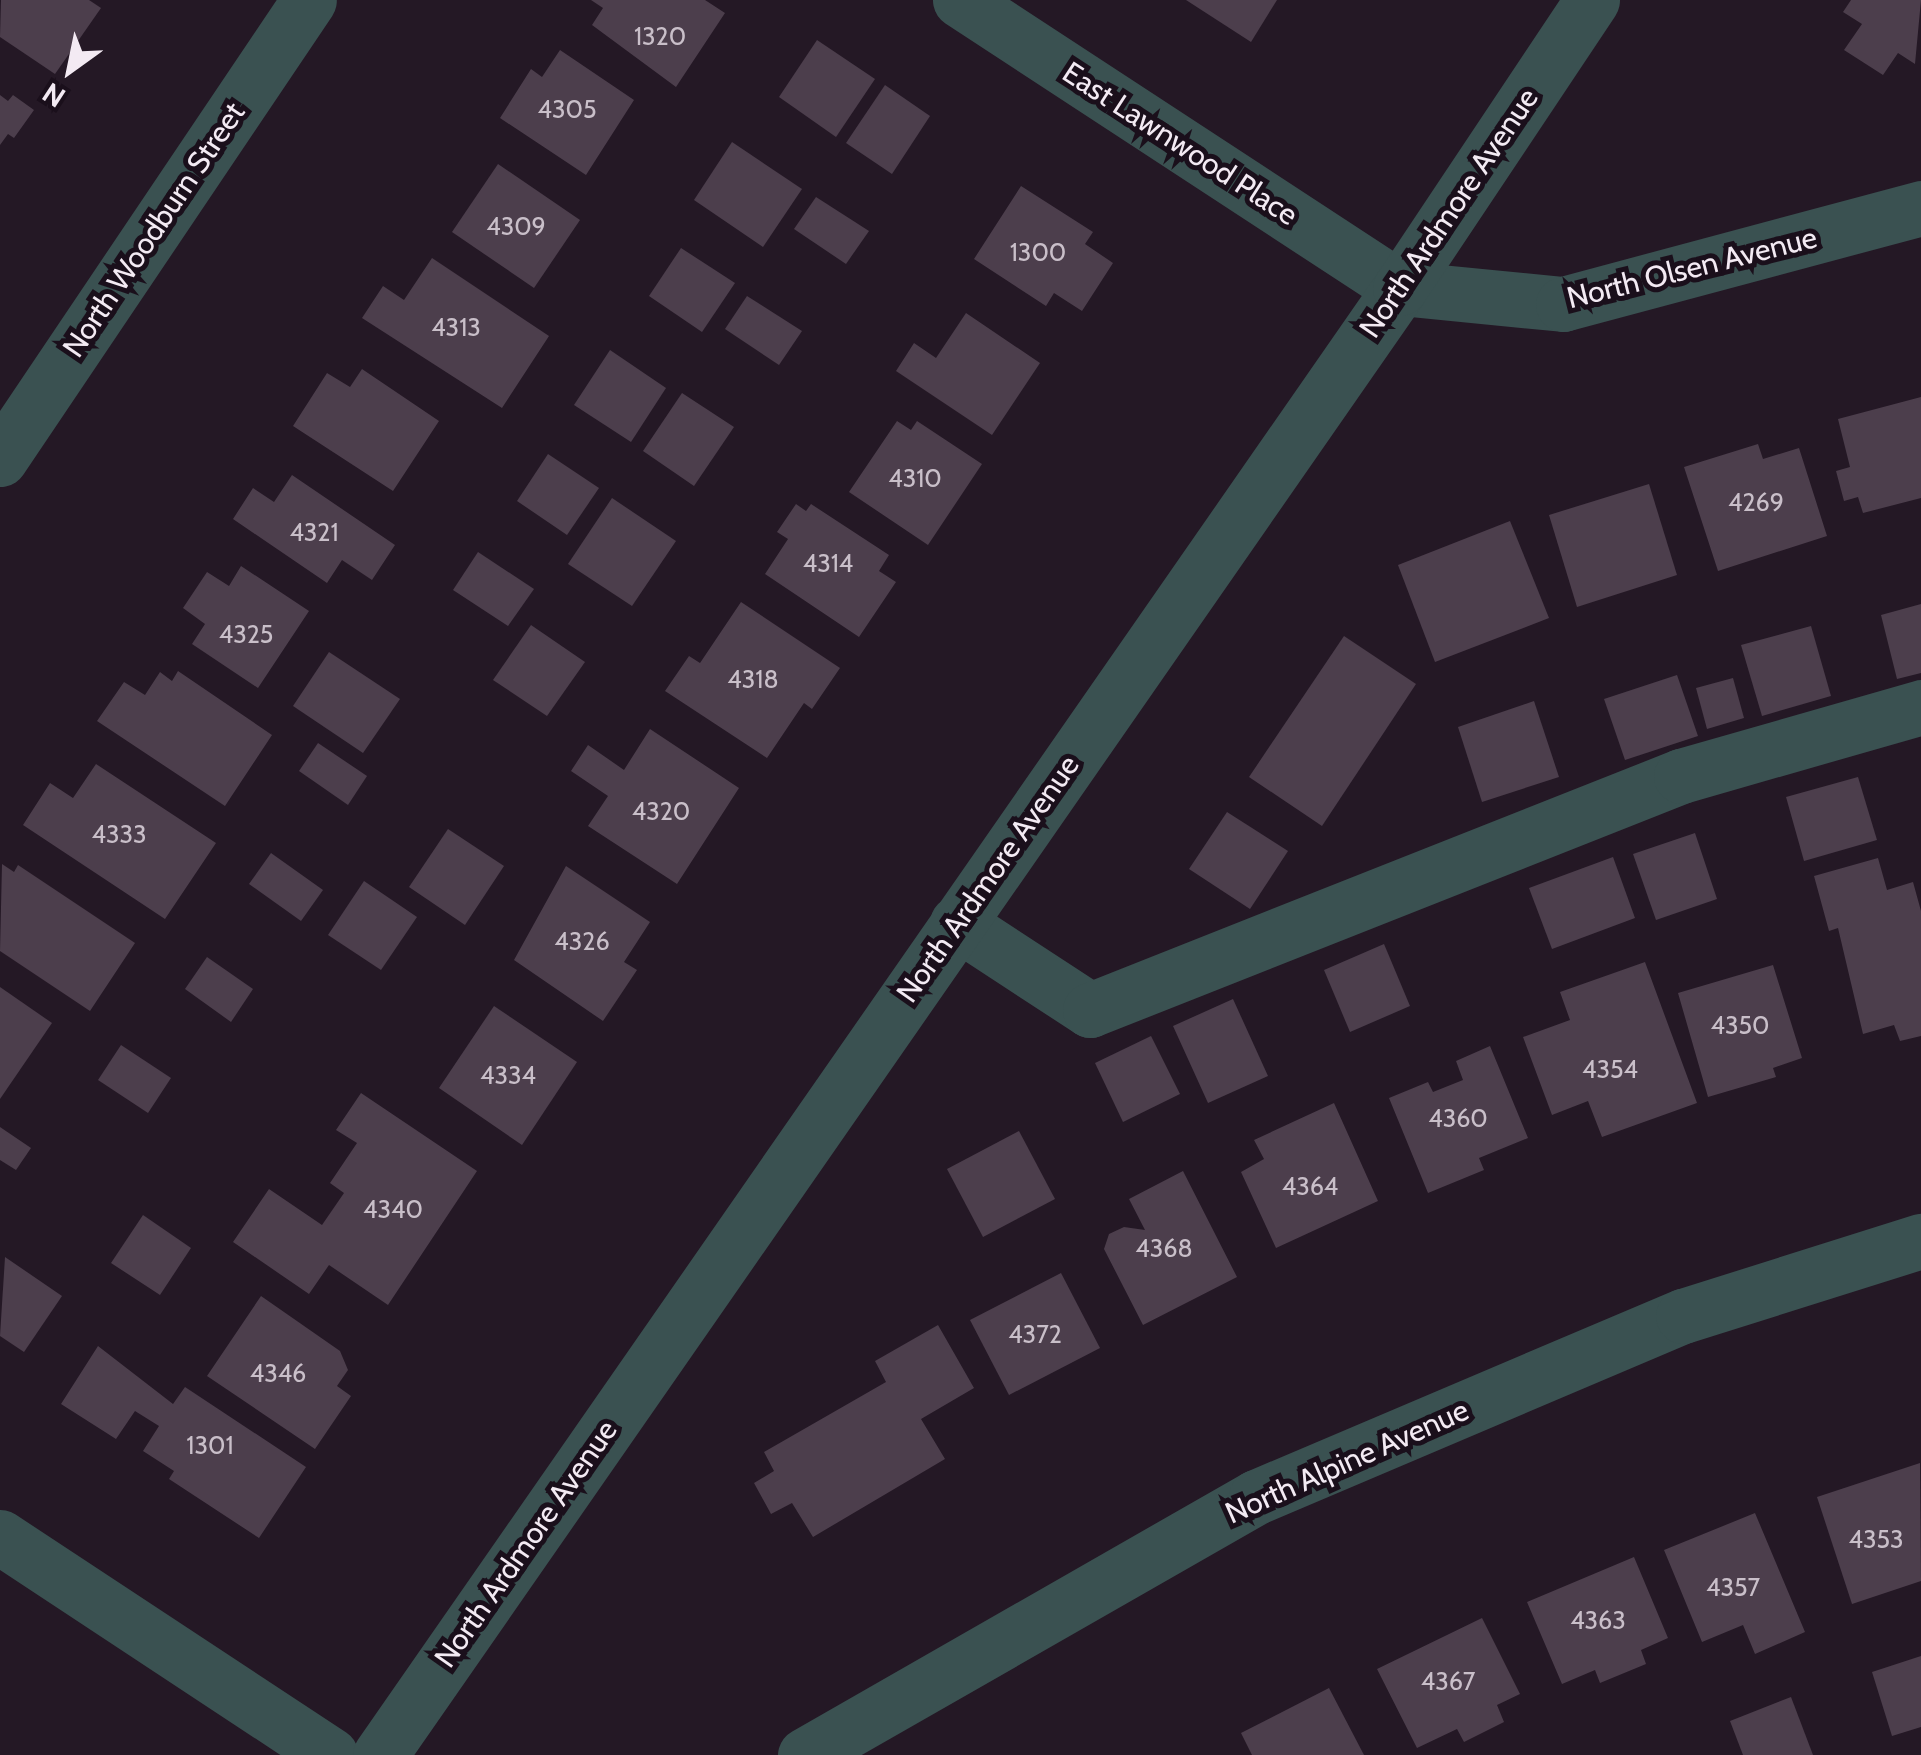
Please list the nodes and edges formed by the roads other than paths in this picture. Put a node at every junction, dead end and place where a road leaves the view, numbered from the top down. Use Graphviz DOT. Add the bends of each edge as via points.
graph roads {
  1 [pos="309,0"];
  2 [pos="960,0"];
  3 [pos="1592,0"];
  4 [pos="1921,208"];
  5 [pos="1400,288"];
  6 [pos="0,459"];
  7 [pos="1921,707"];
  8 [pos="957,923"];
  9 [pos="1921,1240"];
  10 [pos="0,1538"];
  11 [pos="331,1755"];
  12 [pos="380,1755"];
  13 [pos="805,1755"];
  1 -- 6 [label="street, North Woodburn Street"];
  2 -- 5 [label="street, East Lawnwood Place"];
  3 -- 5 [label="street, North Ardmore Avenue"];
  4 -- 5 [label="street, North Olsen Avenue" via="1563,304"];
  5 -- 8 [label="street, North Ardmore Avenue"];
  7 -- 8 [label="street" via="1682,776 1090,1010"];
  8 -- 12 [label="street, North Ardmore Avenue"];
  9 -- 13 [label="street, North Alpine Avenue" via="1682,1316 1256,1497"];
  10 -- 11 [label="street"];
}
